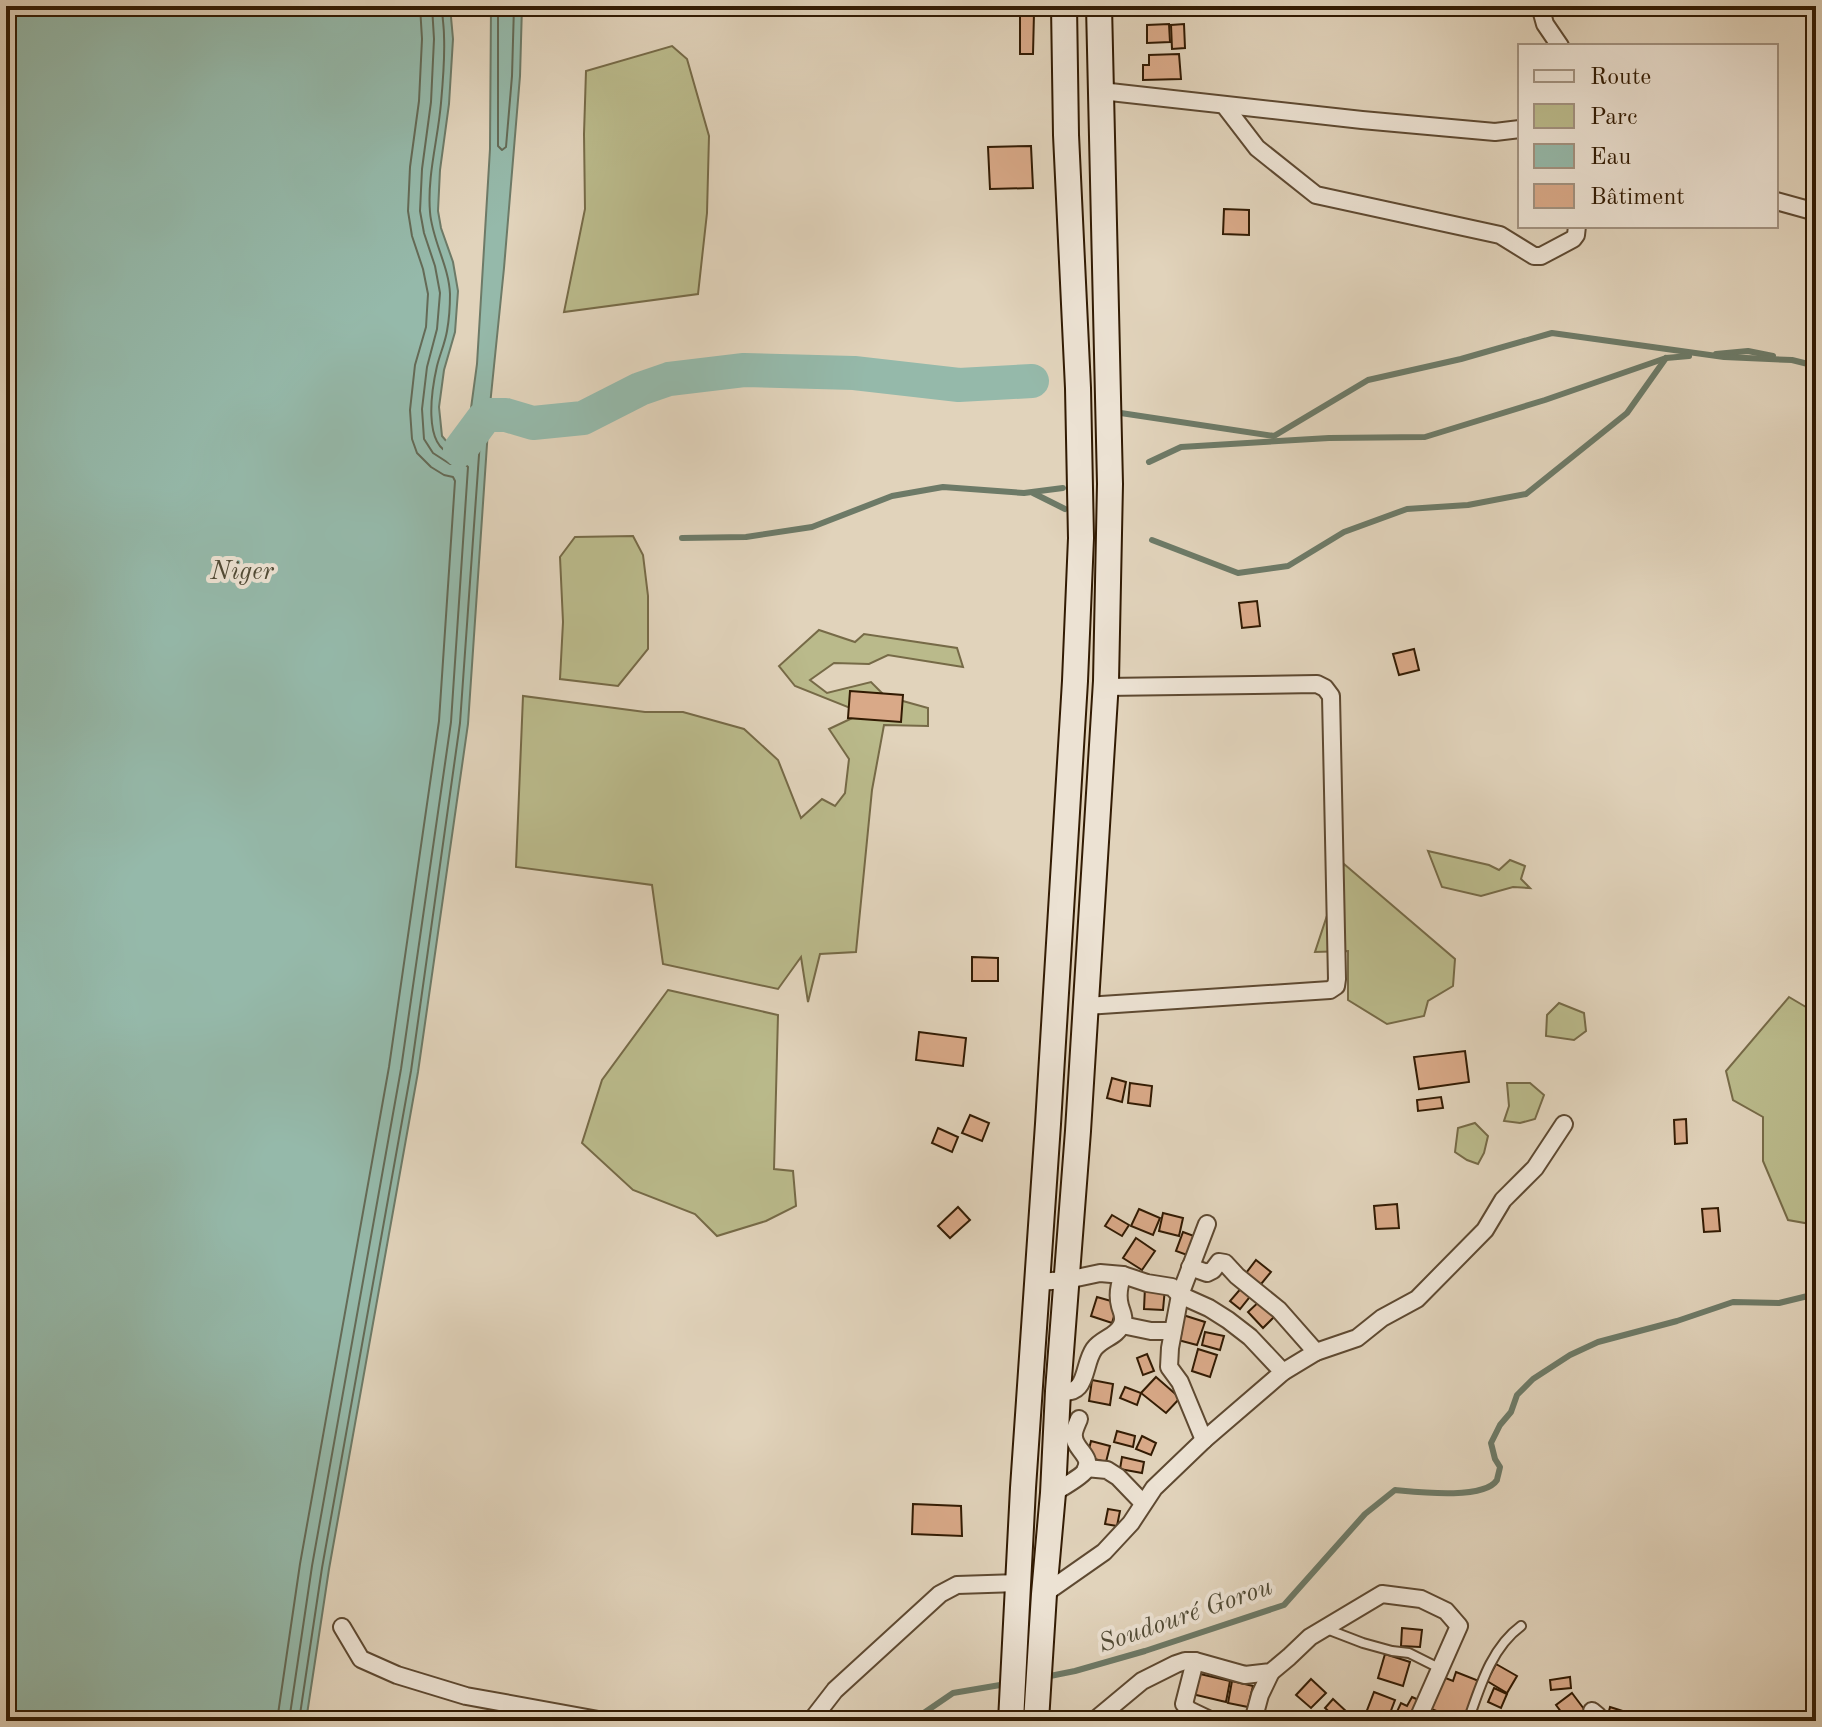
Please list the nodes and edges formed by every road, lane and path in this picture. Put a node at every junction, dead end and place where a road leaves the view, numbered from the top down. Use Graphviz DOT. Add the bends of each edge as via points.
graph roads {
  1 [pos="1064,6"];
  2 [pos="1099,6"];
  3 [pos="1540,6"];
  4 [pos="1559,44"];
  5 [pos="1101,91"];
  6 [pos="1224,105"];
  7 [pos="1518,129"];
  8 [pos="1100,133"];
  9 [pos="1066,135"];
  10 [pos="1778,202"];
  11 [pos="1816,212"];
  12 [pos="1577,228"];
  13 [pos="1075,681"];
  14 [pos="1105,684"];
  15 [pos="1064,852"];
  16 [pos="1095,855"];
  17 [pos="1086,1006"];
  18 [pos="1564,1124"];
  19 [pos="1207,1224"];
  20 [pos="1190,1267"];
  21 [pos="1123,1275"];
  22 [pos="1067,1280"];
  23 [pos="1037,1282"];
  24 [pos="1180,1295"];
  25 [pos="1122,1325"];
  26 [pos="1173,1331"];
  27 [pos="1316,1352"];
  28 [pos="1283,1372"];
  29 [pos="1058,1391"];
  30 [pos="1079,1419"];
  31 [pos="1204,1440"];
  32 [pos="1086,1468"];
  33 [pos="1053,1493"];
  34 [pos="1143,1503"];
  35 [pos="1018,1594"];
  36 [pos="1044,1598"];
  37 [pos="1521,1626"];
  38 [pos="342,1627"];
  39 [pos="1323,1628"];
  40 [pos="1195,1661"];
  41 [pos="1441,1669"];
  42 [pos="1271,1672"];
  43 [pos="1011,1720"];
  44 [pos="1207,1720"];
  45 [pos="604,1721"];
  46 [pos="811,1721"];
  47 [pos="1036,1721"];
  48 [pos="1094,1721"];
  49 [pos="1253,1721"];
  50 [pos="1417,1721"];
  51 [pos="1468,1721"];
  1 -- 9 [label="main road"];
  2 -- 5 [label="main road"];
  3 -- 4 [label="street"];
  5 -- 6 [label="street"];
  5 -- 8 [label="main road"];
  6 -- 7 [label="street" via="1480,131"];
  6 -- 12 [label="street" via="1257,148 1316,195 1500,235 1534,256 1573,239"];
  8 -- 9 [label="main road"];
  8 -- 14 [label="main road" via="1110,484"];
  9 -- 13 [label="main road" via="1079,403"];
  10 -- 11 [label="street"];
  13 -- 14 [label="main road"];
  13 -- 15 [label="main road"];
  14 -- 16 [label="main road"];
  14 -- 17 [label="street" via="1325,688 1331,696 1337,979 1330,990"];
  15 -- 16 [label="main road"];
  15 -- 23 [label="main road"];
  16 -- 17 [label="main road"];
  17 -- 22 [label="main road"];
  18 -- 27 [label="street" via="1485,1230 1417,1299 1357,1338"];
  19 -- 20 [label="street"];
  20 -- 24 [label="street"];
  20 -- 27 [label="street" via="1207,1273 1225,1263 1279,1310"];
  21 -- 22 [label="street" via="1100,1273"];
  21 -- 24 [label="street" via="1172,1287"];
  21 -- 25 [label="street" via="1118,1295"];
  22 -- 23 [label="street"];
  22 -- 29 [label="main road"];
  23 -- 35 [label="main road"];
  24 -- 26 [label="street"];
  24 -- 28 [label="street" via="1228,1320"];
  25 -- 26 [label="street"];
  25 -- 29 [label="street" via="1094,1349 1078,1387"];
  26 -- 31 [label="street" via="1169,1367"];
  27 -- 28 [label="street"];
  28 -- 31 [label="street"];
  29 -- 33 [label="main road"];
  30 -- 32 [label="street" via="1073,1435 1085,1454"];
  31 -- 34 [label="street"];
  32 -- 33 [label="street"];
  32 -- 34 [label="street" via="1107,1470"];
  33 -- 36 [label="main road"];
  34 -- 36 [label="street" via="1104,1552"];
  35 -- 43 [label="main road"];
  35 -- 46 [label="street" via="957,1585 940,1594 835,1690"];
  36 -- 47 [label="main road"];
  37 -- 51 [label="lane" via="1498,1649"];
  38 -- 45 [label="street" via="361,1659 397,1675 466,1696"];
  39 -- 41 [label="lane" via="1409,1653"];
  39 -- 41 [label="street" via="1382,1594 1421,1599 1446,1611 1459,1626"];
  39 -- 42 [label="street"];
  40 -- 42 [label="street" via="1245,1675"];
  40 -- 44 [label="street" via="1184,1704"];
  40 -- 48 [label="street" via="1142,1681"];
  41 -- 50 [label="street"];
  42 -- 49 [label="street"];
}
